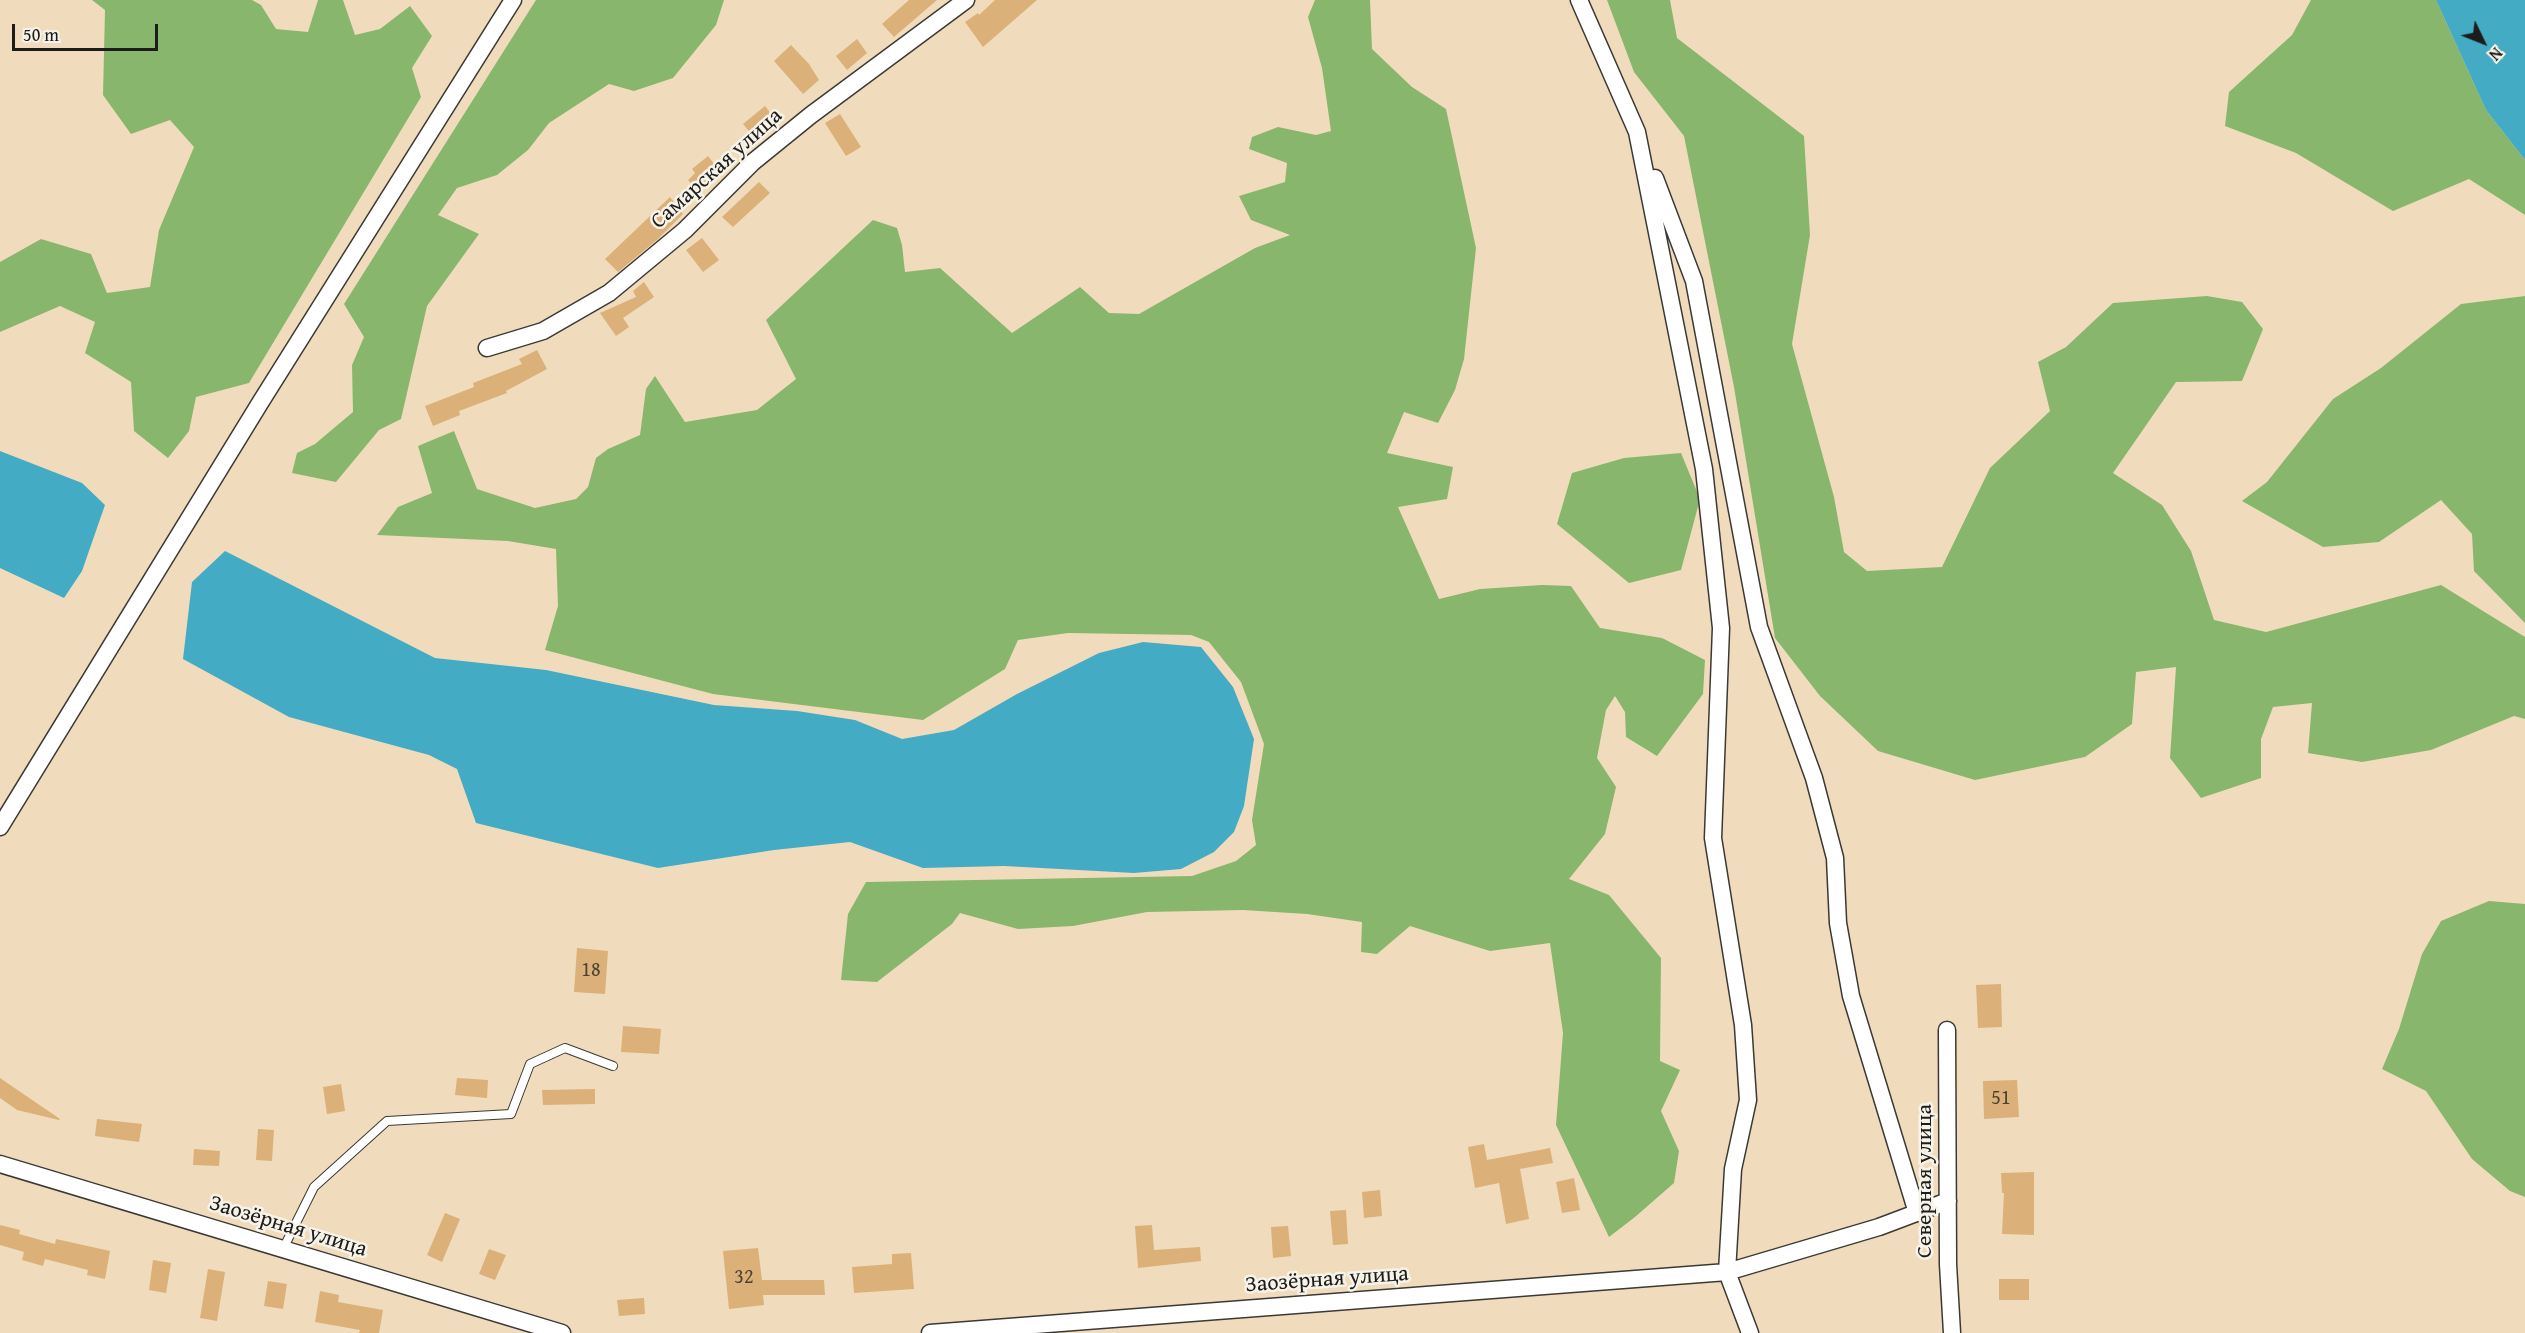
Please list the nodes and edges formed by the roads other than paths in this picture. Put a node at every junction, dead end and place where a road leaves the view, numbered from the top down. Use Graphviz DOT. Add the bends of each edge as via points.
graph roads {
  1 [pos="513,0"];
  2 [pos="966,0"];
  3 [pos="1579,0"];
  4 [pos="1637,132"];
  5 [pos="487,348"];
  6 [pos="0,827"];
  7 [pos="1947,1030"];
  8 [pos="613,1066"];
  9 [pos="0,1164"];
  10 [pos="1948,1201"];
  11 [pos="1917,1212"];
  12 [pos="283,1249"];
  13 [pos="1727,1272"];
  14 [pos="562,1333"];
  15 [pos="930,1333"];
  16 [pos="1750,1333"];
  17 [pos="1952,1333"];
  1 -- 6 [label="street"];
  2 -- 5 [label="street, Самарская улица" via="753,162 684,230 609,293 543,331"];
  3 -- 4 [label="street"];
  4 -- 11 [label="street" via="1694,281 1759,627 1814,778 1836,858 1838,923 1851,996"];
  4 -- 13 [label="street" via="1704,469 1721,628 1713,838 1743,1025 1748,1100 1733,1169"];
  7 -- 10 [label="street, Северная улица"];
  8 -- 12 [label="lane" via="565,1048 530,1064 511,1114 387,1121 314,1187"];
  9 -- 12 [label="street, Заозёрная улица"];
  10 -- 11 [label="street, Заозёрная улица"];
  10 -- 17 [label="street, Северная улица"];
  11 -- 13 [label="street, Заозёрная улица"];
  12 -- 14 [label="street, Заозёрная улица"];
  13 -- 15 [label="street, Заозёрная улица"];
  13 -- 16 [label="street"];
}
